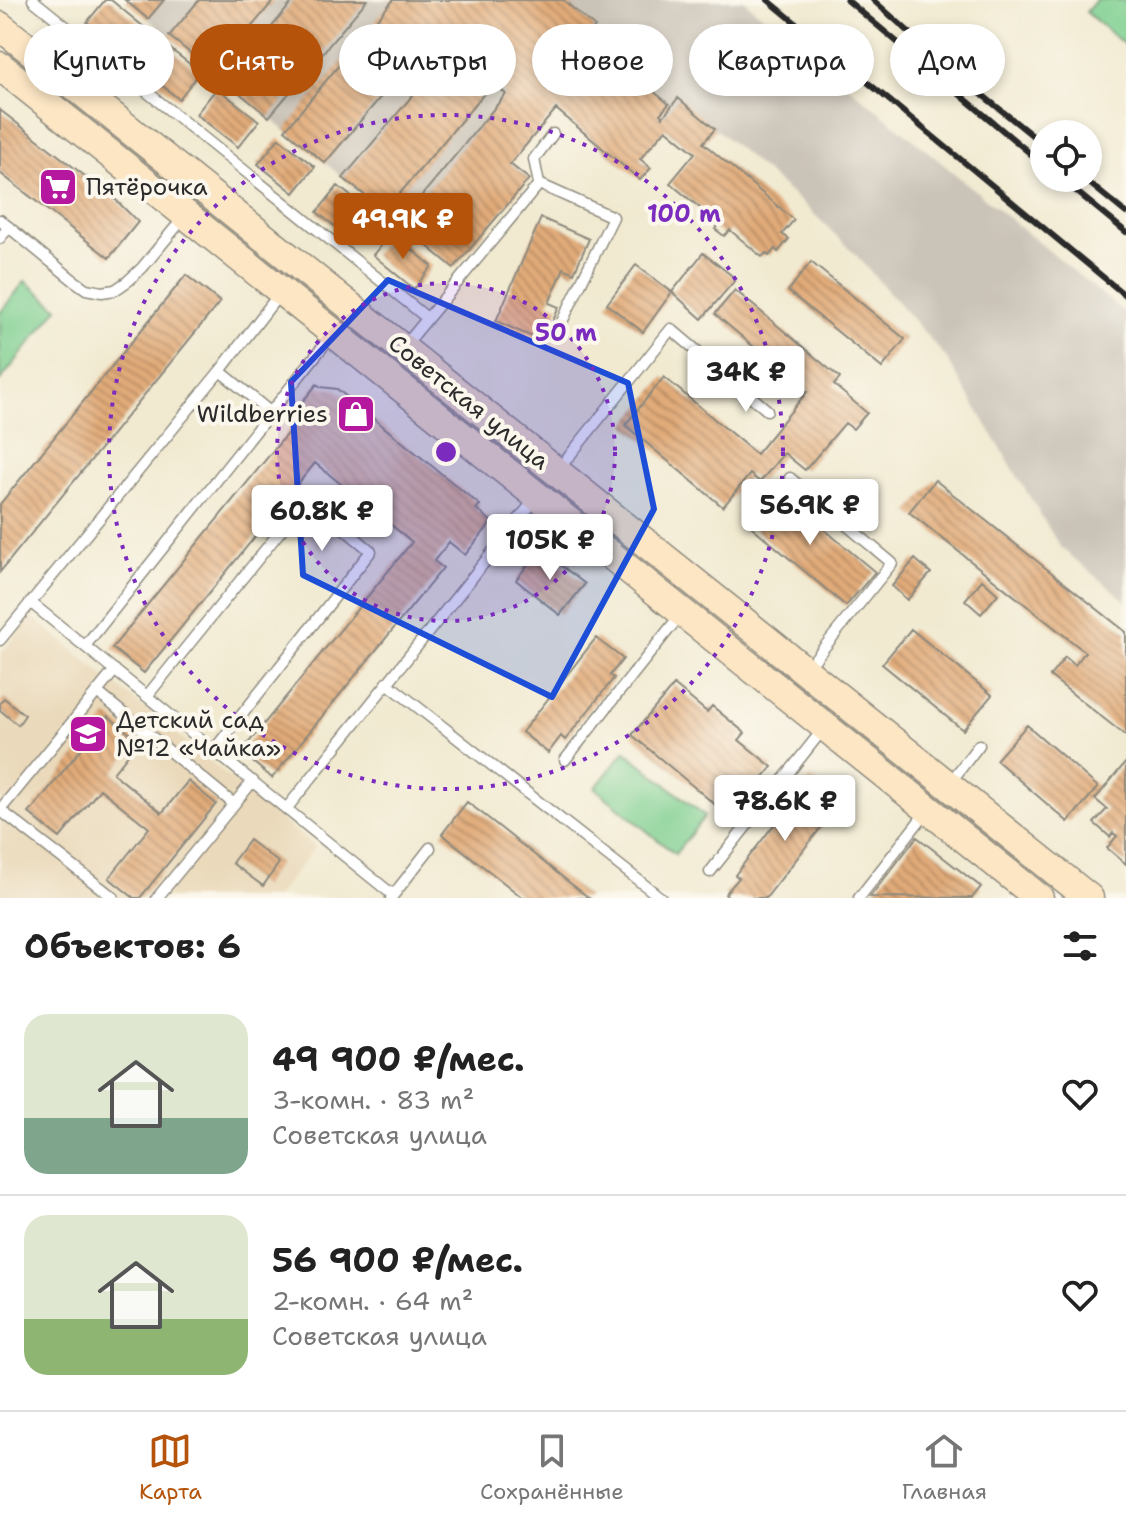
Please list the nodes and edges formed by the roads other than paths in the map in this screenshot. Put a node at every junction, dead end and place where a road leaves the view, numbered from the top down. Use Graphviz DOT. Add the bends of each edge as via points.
graph roads {
  1 [pos="33,0"];
  2 [pos="0,26"];
  3 [pos="0,66"];
  4 [pos="553,134"];
  5 [pos="539,184"];
  6 [pos="186,214"];
  7 [pos="4,224"];
  8 [pos="0,238"];
  9 [pos="282,292"];
  10 [pos="427,318"];
  11 [pos="559,328"];
  12 [pos="333,333"];
  13 [pos="402,348"];
  14 [pos="220,371"];
  15 [pos="767,410"];
  16 [pos="270,412"];
  17 [pos="557,472"];
  18 [pos="790,478"];
  19 [pos="537,496"];
  20 [pos="30,602"];
  21 [pos="682,613"];
  22 [pos="0,640"];
  23 [pos="85,646"];
  24 [pos="115,670"];
  25 [pos="805,671"];
  26 [pos="387,683"];
  27 [pos="97,692"];
  28 [pos="147,696"];
  29 [pos="825,727"];
  30 [pos="979,745"];
  31 [pos="214,750"];
  32 [pos="565,760"];
  33 [pos="253,781"];
  34 [pos="948,785"];
  35 [pos="234,804"];
  36 [pos="287,808"];
  37 [pos="0,810"];
  38 [pos="928,810"];
  39 [pos="430,848"];
  40 [pos="710,872"];
  41 [pos="392,896"];
  42 [pos="114,898"];
  43 [pos="157,898"];
  44 [pos="661,898"];
  45 [pos="859,898"];
  46 [pos="1039,898"];
  47 [pos="1089,898"];
  1 -- 10 [label="lane"];
  2 -- 13 [label="main road, Советская улица"];
  3 -- 6 [label="main road, Советская улица"];
  4 -- 5 [label="lane" via="534,159"];
  5 -- 10 [label="lane"];
  5 -- 11 [label="lane" via="613,217"];
  6 -- 7 [label="lane" via="128,281 102,292 86,289"];
  6 -- 9 [label="main road, Советская улица"];
  7 -- 8 [label="lane"];
  9 -- 12 [label="main road, Советская улица"];
  9 -- 14 [label="lane"];
  10 -- 13 [label="lane"];
  12 -- 16 [label="lane"];
  12 -- 19 [label="main road, Советская улица"];
  13 -- 17 [label="main road, Советская улица"];
  14 -- 16 [label="lane"];
  14 -- 20 [label="lane"];
  15 -- 17 [label="lane" via="671,329"];
  16 -- 23 [label="lane"];
  17 -- 25 [label="main road, Советская улица"];
  18 -- 25 [label="lane" via="892,563"];
  19 -- 21 [label="main road, Советская улица"];
  19 -- 26 [label="lane"];
  20 -- 22 [label="lane"];
  20 -- 23 [label="lane"];
  21 -- 29 [label="main road, Советская улица"];
  21 -- 32 [label="lane"];
  23 -- 24 [label="lane"];
  24 -- 27 [label="lane"];
  24 -- 28 [label="lane"];
  25 -- 34 [label="main road, Советская улица"];
  26 -- 36 [label="lane"];
  26 -- 44 [label="lane"];
  27 -- 35 [label="lane"];
  27 -- 37 [label="lane"];
  28 -- 31 [label="lane"];
  28 -- 31 [label="lane" via="307,498 371,551"];
  29 -- 38 [label="main road, Советская улица"];
  29 -- 40 [label="lane"];
  30 -- 34 [label="lane"];
  31 -- 33 [label="lane"];
  33 -- 35 [label="lane"];
  33 -- 36 [label="lane"];
  34 -- 47 [label="main road, Советская улица"];
  35 -- 43 [label="lane"];
  36 -- 41 [label="lane"];
  37 -- 42 [label="lane"];
  38 -- 45 [label="lane"];
  38 -- 46 [label="main road, Советская улица"];
  39 -- 41 [label="lane"];
}
